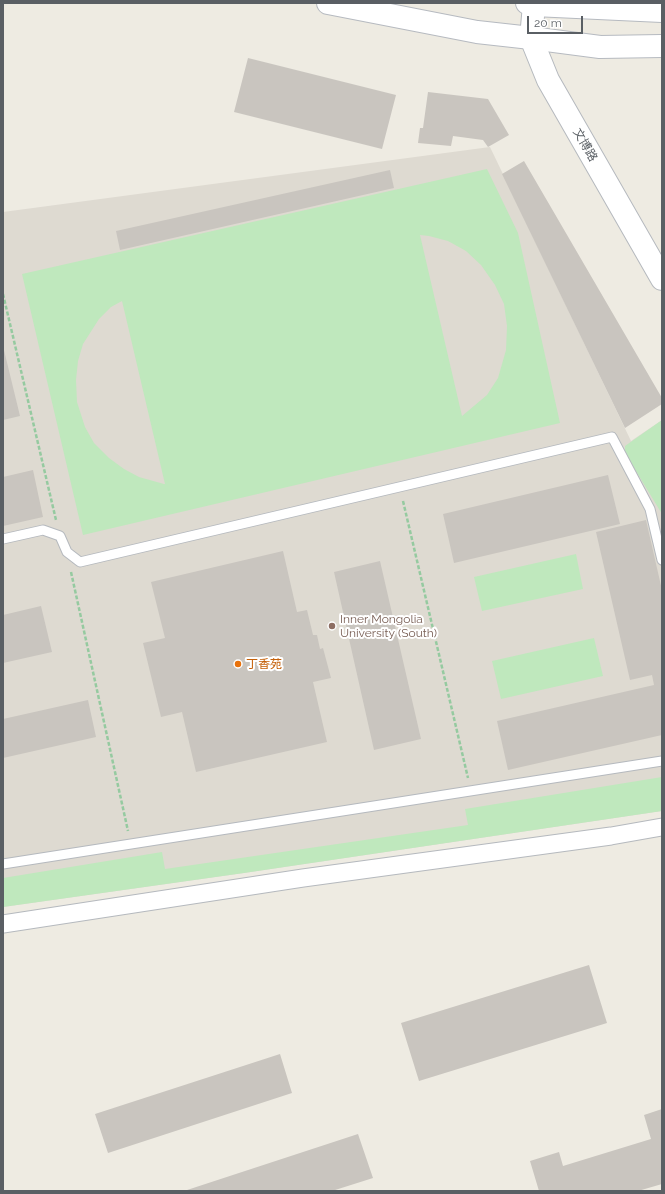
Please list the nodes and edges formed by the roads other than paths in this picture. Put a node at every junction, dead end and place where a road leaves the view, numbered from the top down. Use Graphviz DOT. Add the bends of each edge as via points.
graph roads {
  1 [pos="328,3"];
  2 [pos="530,4"];
  3 [pos="662,11"];
  4 [pos="531,38"];
  5 [pos="662,46"];
  6 [pos="662,279"];
  7 [pos="3,540"];
  8 [pos="662,560"];
  9 [pos="662,761"];
  10 [pos="662,827"];
  11 [pos="3,864"];
  12 [pos="3,924"];
  1 -- 4 [label="main road" via="477,32"];
  2 -- 3 [label="main road"];
  2 -- 4 [label="main road, 文博路"];
  4 -- 5 [label="main road" via="600,47"];
  4 -- 6 [label="main road, 文博路" via="548,80"];
  7 -- 8 [label="lane" via="43,530 60,536 67,552 80,562 612,437 650,509"];
  9 -- 11 [label="lane"];
  10 -- 12 [label="street"];
}
